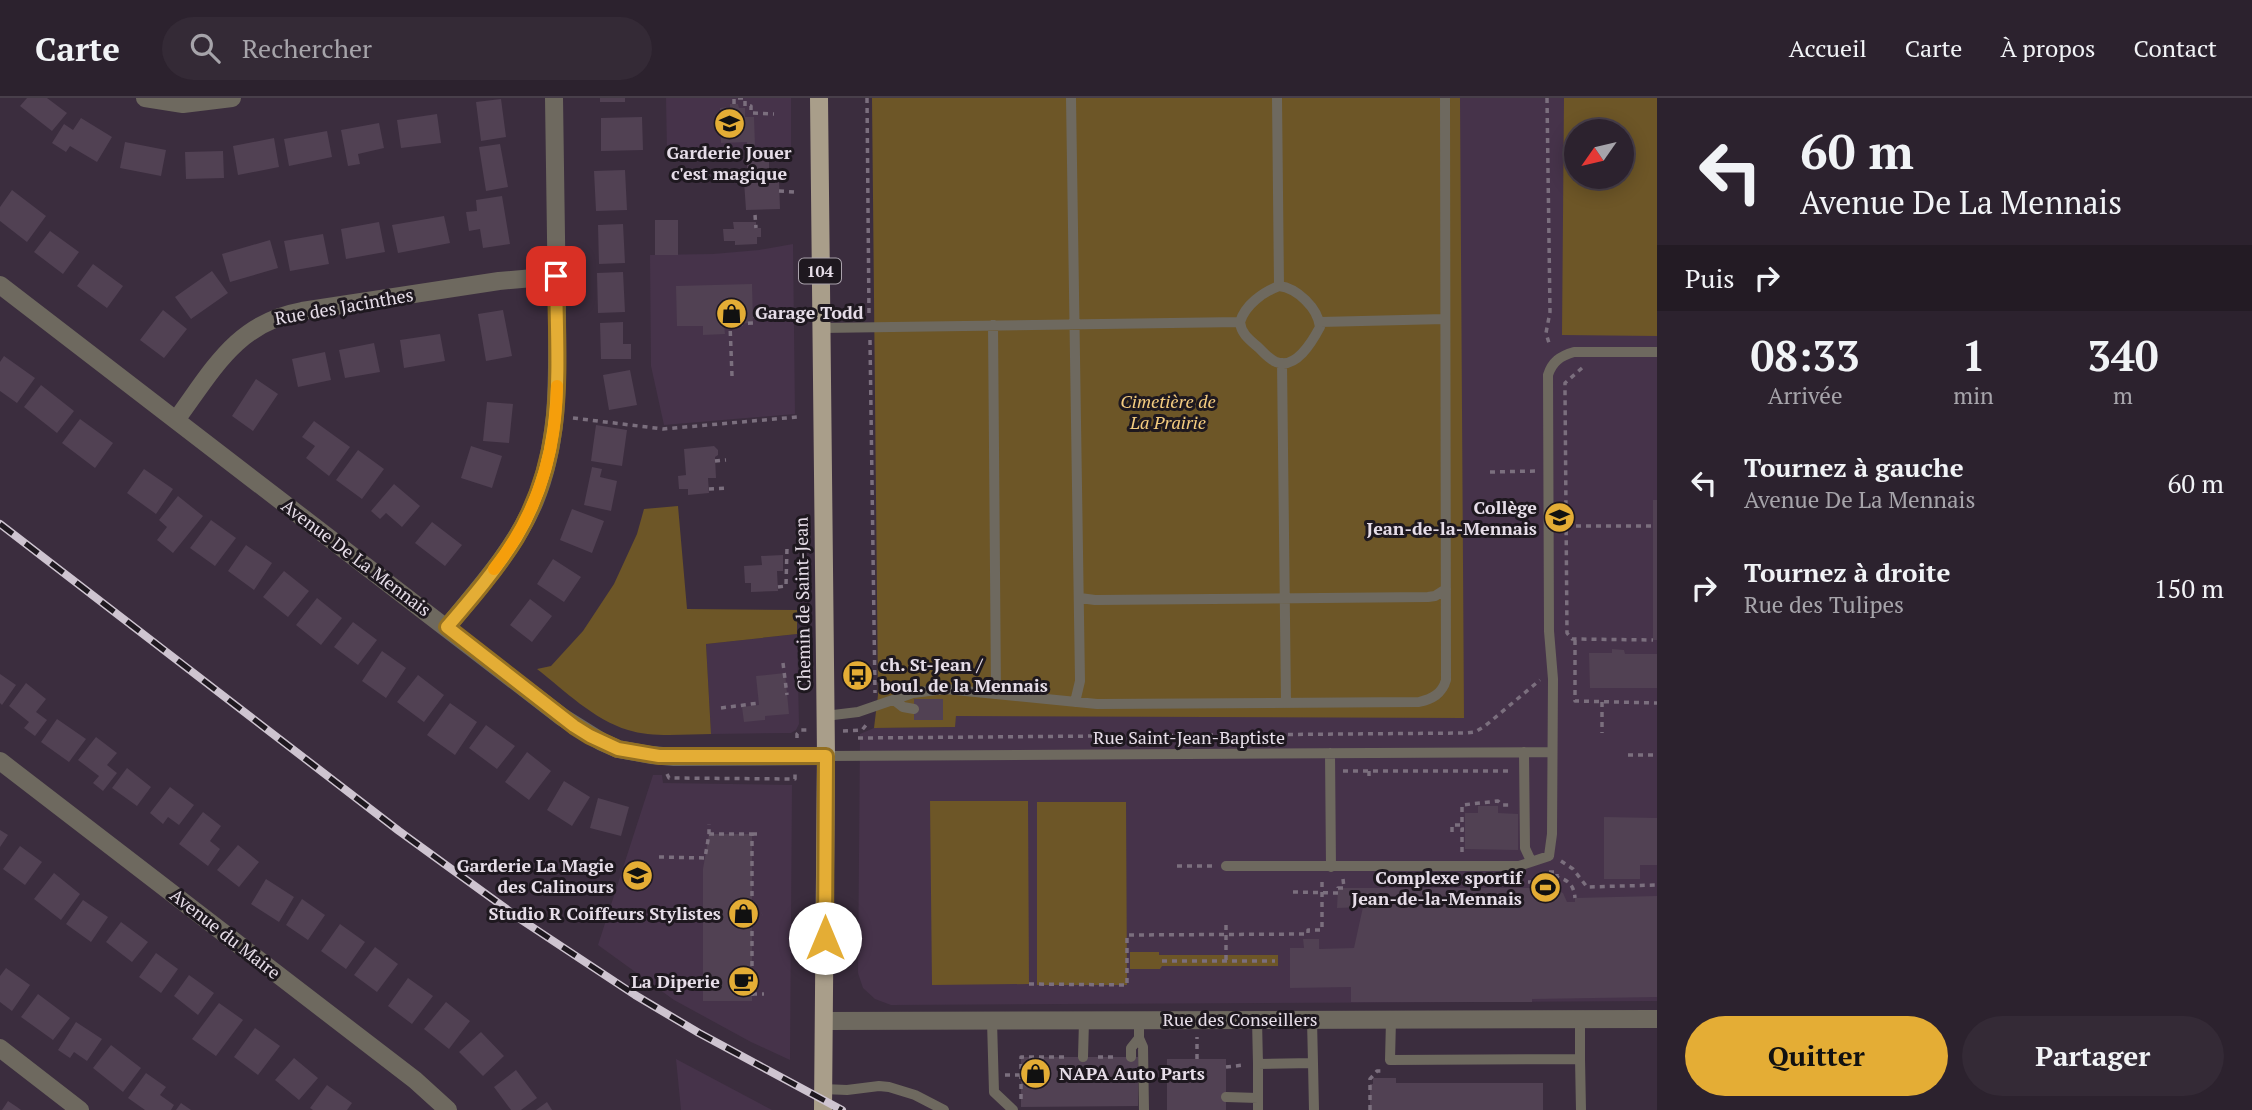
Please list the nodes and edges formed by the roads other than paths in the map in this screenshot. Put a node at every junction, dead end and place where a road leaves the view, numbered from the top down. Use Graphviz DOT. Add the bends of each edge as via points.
graph roads {
  1 [pos="145,98"];
  2 [pos="232,98"];
  3 [pos="554,98"];
  4 [pos="818,98"];
  5 [pos="1071,98"];
  6 [pos="1277,98"];
  7 [pos="1445,98"];
  8 [pos="556,276"];
  9 [pos="0,285"];
  10 [pos="1279,286"];
  11 [pos="1445,319"];
  12 [pos="1240,322"];
  13 [pos="1320,322"];
  14 [pos="1075,323"];
  15 [pos="993,325"];
  16 [pos="821,328"];
  17 [pos="1657,352"];
  18 [pos="1282,363"];
  19 [pos="176,420"];
  20 [pos="1446,589"];
  21 [pos="1080,598"];
  22 [pos="1285,598"];
  23 [pos="447,627"];
  24 [pos="996,694"];
  25 [pos="894,700"];
  26 [pos="1075,702"];
  27 [pos="1286,703"];
  28 [pos="914,709"];
  29 [pos="825,716"];
  30 [pos="1524,752"];
  31 [pos="1552,752"];
  32 [pos="1330,753"];
  33 [pos="826,756"];
  34 [pos="0,761"];
  35 [pos="1531,861"];
  36 [pos="1226,866"];
  37 [pos="1331,867"];
  38 [pos="1580,1019"];
  39 [pos="1657,1019"];
  40 [pos="1257,1020"];
  41 [pos="1312,1020"];
  42 [pos="1391,1020"];
  43 [pos="824,1021"];
  44 [pos="992,1021"];
  45 [pos="1084,1021"];
  46 [pos="1139,1029"];
  47 [pos="0,1048"];
  48 [pos="1083,1057"];
  49 [pos="1131,1057"];
  50 [pos="1580,1059"];
  51 [pos="1313,1063"];
  52 [pos="1258,1064"];
  53 [pos="823,1089"];
  54 [pos="1226,1097"];
  55 [pos="1258,1097"];
  56 [pos="1017,1108"];
  57 [pos="80,1110"];
  58 [pos="448,1110"];
  59 [pos="823,1110"];
  60 [pos="944,1110"];
  61 [pos="1144,1110"];
  62 [pos="1258,1110"];
  63 [pos="1314,1110"];
  64 [pos="1581,1110"];
  1 -- 2 [label="street" via="183,104"];
  3 -- 8 [label="street"];
  4 -- 16 [label="main road, Chemin de Saint-Jean / 104"];
  5 -- 14 [label="lane"];
  6 -- 10 [label="lane"];
  7 -- 11 [label="lane"];
  8 -- 19 [label="street, Rue des Jacinthes" via="277,317 234,345"];
  8 -- 23 [label="street" via="556,397 548,464 512,544"];
  9 -- 19 [label="street, Avenue De La Mennais"];
  10 -- 12 [label="lane" via="1264,293"];
  10 -- 13 [label="lane" via="1295,292"];
  11 -- 13 [label="lane"];
  11 -- 20 [label="lane"];
  12 -- 14 [label="lane"];
  12 -- 18 [label="lane" via="1244,334 1271,360"];
  13 -- 18 [label="lane" via="1307,349"];
  14 -- 15 [label="lane"];
  14 -- 21 [label="lane"];
  15 -- 16 [label="lane"];
  15 -- 24 [label="lane"];
  16 -- 29 [label="main road, Chemin de Saint-Jean / 104"];
  17 -- 31 [label="lane" via="1574,352 1555,362 1548,375"];
  18 -- 22 [label="lane"];
  19 -- 23 [label="street, Avenue De La Mennais"];
  20 -- 22 [label="lane" via="1428,597"];
  20 -- 27 [label="lane" via="1446,680 1438,694 1419,702"];
  21 -- 22 [label="lane"];
  21 -- 26 [label="lane" via="1080,681"];
  22 -- 27 [label="lane"];
  23 -- 33 [label="street, Avenue De La Mennais" via="574,726 618,749 674,757"];
  24 -- 25 [label="lane" via="945,689"];
  24 -- 26 [label="lane"];
  25 -- 28 [label="lane"];
  25 -- 29 [label="lane" via="858,712"];
  26 -- 27 [label="lane"];
  29 -- 33 [label="main road, Chemin de Saint-Jean / 104"];
  30 -- 31 [label="lane, Rue Saint-Jean-Baptiste"];
  30 -- 32 [label="lane, Rue Saint-Jean-Baptiste"];
  30 -- 35 [label="lane" via="1525,848"];
  31 -- 35 [label="lane" via="1550,855"];
  32 -- 33 [label="lane, Rue Saint-Jean-Baptiste"];
  32 -- 37 [label="lane"];
  33 -- 43 [label="main road, Chemin de Saint-Jean / 104"];
  34 -- 58 [label="street, Avenue du Maire"];
  35 -- 37 [label="lane" via="1519,866"];
  36 -- 37 [label="lane"];
  38 -- 39 [label="street, Rue des Conseillers"];
  38 -- 42 [label="street, Rue des Conseillers"];
  38 -- 50 [label="lane"];
  40 -- 41 [label="street, Rue des Conseillers"];
  40 -- 46 [label="street, Rue des Conseillers"];
  40 -- 52 [label="lane"];
  41 -- 42 [label="street, Rue des Conseillers"];
  41 -- 51 [label="lane"];
  42 -- 50 [label="lane" via="1390,1060"];
  43 -- 44 [label="street, Rue des Conseillers"];
  43 -- 53 [label="main road, Chemin de Saint-Jean / 104"];
  44 -- 45 [label="street, Rue des Conseillers"];
  44 -- 56 [label="lane" via="994,1092"];
  45 -- 46 [label="street, Rue des Conseillers"];
  45 -- 48 [label="lane"];
  46 -- 49 [label="lane"];
  46 -- 61 [label="lane"];
  47 -- 57 [label="street"];
  50 -- 64 [label="lane"];
  51 -- 52 [label="lane"];
  51 -- 63 [label="lane"];
  52 -- 55 [label="lane"];
  53 -- 59 [label="main road, Chemin de Saint-Jean / 104"];
  53 -- 60 [label="lane" via="889,1087"];
  54 -- 55 [label="lane"];
  55 -- 62 [label="lane"];
}
